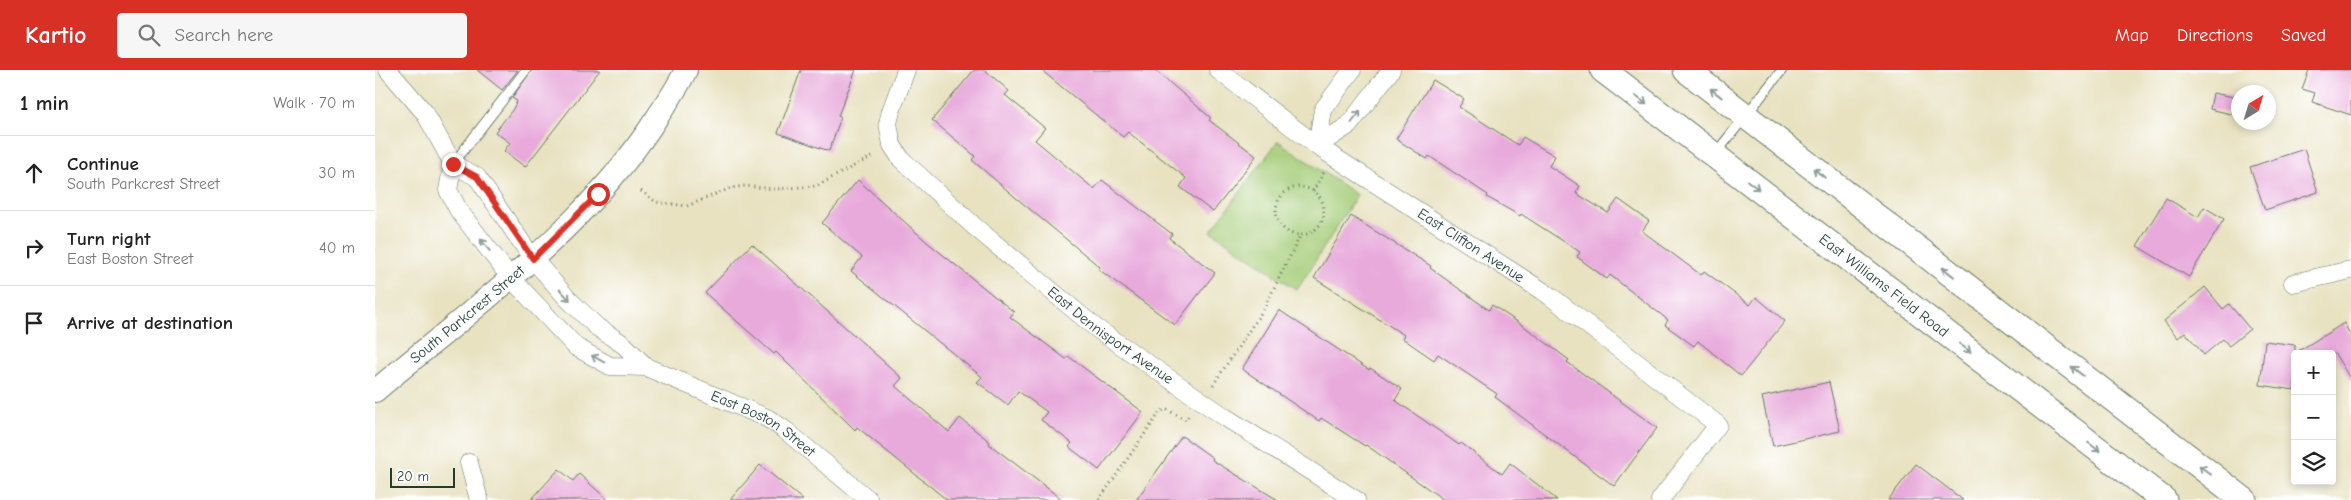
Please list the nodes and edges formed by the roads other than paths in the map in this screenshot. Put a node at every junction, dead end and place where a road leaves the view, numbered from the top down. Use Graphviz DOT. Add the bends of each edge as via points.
graph roads {
  1 [pos="388,70"];
  2 [pos="525,70"];
  3 [pos="686,70"];
  4 [pos="906,70"];
  5 [pos="1219,70"];
  6 [pos="1352,70"];
  7 [pos="1391,70"];
  8 [pos="1603,70"];
  9 [pos="1685,70"];
  10 [pos="1782,70"];
  11 [pos="1746,116"];
  12 [pos="1317,146"];
  13 [pos="1714,156"];
  14 [pos="453,164"];
  15 [pos="533,259"];
  16 [pos="2351,270"];
  17 [pos="510,277"];
  18 [pos="2293,283"];
  19 [pos="646,367"];
  20 [pos="375,390"];
  21 [pos="469,463"];
  22 [pos="479,500"];
  23 [pos="869,500"];
  24 [pos="1356,500"];
  25 [pos="1660,500"];
  26 [pos="2164,500"];
  27 [pos="2244,500"];
  1 -- 14 [label="street" via="425,113"];
  2 -- 14 [label="lane"];
  3 -- 15 [label="street, South Parkcrest Street" via="641,143 615,176"];
  4 -- 24 [label="street, East Dennisport Avenue" via="888,123 891,141 901,159 975,227 1096,328 1225,417"];
  5 -- 12 [label="street, East Clifton Avenue"];
  6 -- 12 [label="street" via="1323,110"];
  12 -- 7 [label="street, one-way" via="1349,126"];
  8 -- 13 [label="main road, East Williams Field Road, one-way"];
  11 -- 9 [label="main road, one-way"];
  10 -- 11 [label="lane"];
  11 -- 13 [label="lane"];
  27 -- 11 [label="main road, one-way"];
  12 -- 25 [label="street, East Clifton Avenue" via="1550,296 1718,424"];
  13 -- 26 [label="main road, East Williams Field Road, one-way"];
  14 -- 15 [label="street, East Boston Street" via="477,177"];
  17 -- 14 [label="street, East Boston Street, one-way" via="459,211 448,190"];
  15 -- 17 [label="street, South Parkcrest Street"];
  15 -- 19 [label="street, East Boston Street, one-way" via="597,327 624,344"];
  16 -- 18 [label="street"];
  19 -- 17 [label="street, East Boston Street, one-way" via="610,366 576,347"];
  17 -- 20 [label="street, South Parkcrest Street"];
  19 -- 23 [label="street, East Boston Street" via="767,418"];
  21 -- 22 [label="street"];
}
